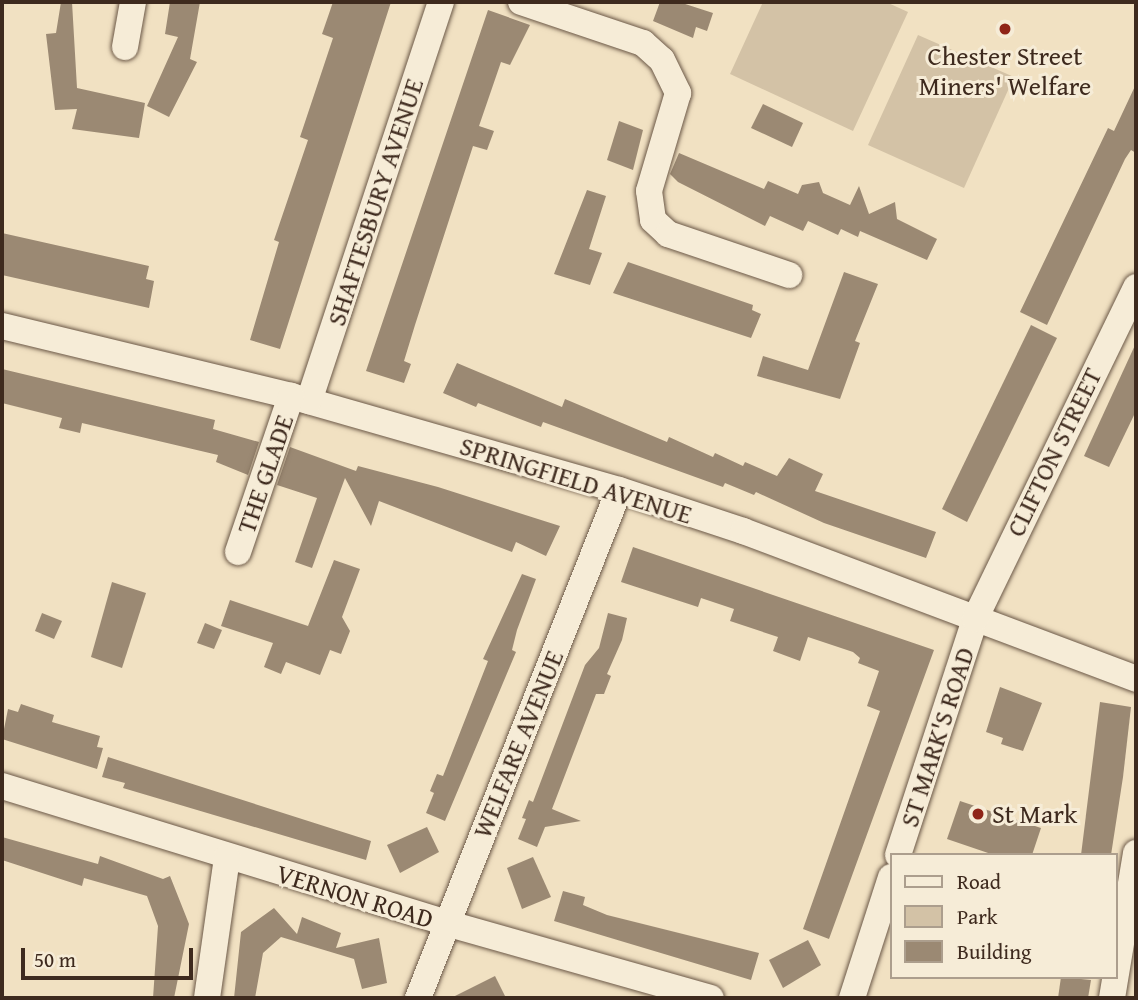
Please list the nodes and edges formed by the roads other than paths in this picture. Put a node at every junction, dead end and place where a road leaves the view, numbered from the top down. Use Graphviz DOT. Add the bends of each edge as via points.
graph roads {
  1 [pos="132,2"];
  2 [pos="442,2"];
  3 [pos="521,2"];
  4 [pos="125,47"];
  5 [pos="789,275"];
  6 [pos="1136,287"];
  7 [pos="2,326"];
  8 [pos="300,399"];
  9 [pos="619,491"];
  10 [pos="239,552"];
  11 [pos="975,618"];
  12 [pos="1136,679"];
  13 [pos="2,786"];
  14 [pos="899,853"];
  15 [pos="1136,853"];
  16 [pos="227,857"];
  17 [pos="890,880"];
  18 [pos="446,923"];
  19 [pos="1117,968"];
  20 [pos="1115,979"];
  21 [pos="207,998"];
  22 [pos="418,998"];
  23 [pos="711,998"];
  24 [pos="852,998"];
  25 [pos="1112,998"];
  1 -- 4 [label="street"];
  2 -- 8 [label="street, SHAFTESBURY AVENUE"];
  3 -- 5 [label="street" via="643,43 662,60 678,93 649,191 653,220 668,234"];
  6 -- 11 [label="street, CLIFTON STREET"];
  7 -- 8 [label="street, SPRINGFIELD AVENUE"];
  8 -- 9 [label="street, SPRINGFIELD AVENUE"];
  8 -- 10 [label="street, THE GLADE"];
  9 -- 11 [label="street, SPRINGFIELD AVENUE" via="743,531"];
  9 -- 18 [label="street, WELFARE AVENUE"];
  11 -- 12 [label="street, SPRINGFIELD AVENUE"];
  11 -- 14 [label="street, ST MARK'S ROAD"];
  13 -- 16 [label="street, VERNON ROAD"];
  15 -- 19 [label="street"];
  16 -- 18 [label="street, VERNON ROAD"];
  16 -- 21 [label="street"];
  17 -- 24 [label="street"];
  18 -- 22 [label="street, WELFARE AVENUE"];
  18 -- 23 [label="street, VERNON ROAD"];
  20 -- 25 [label="street"];
}
